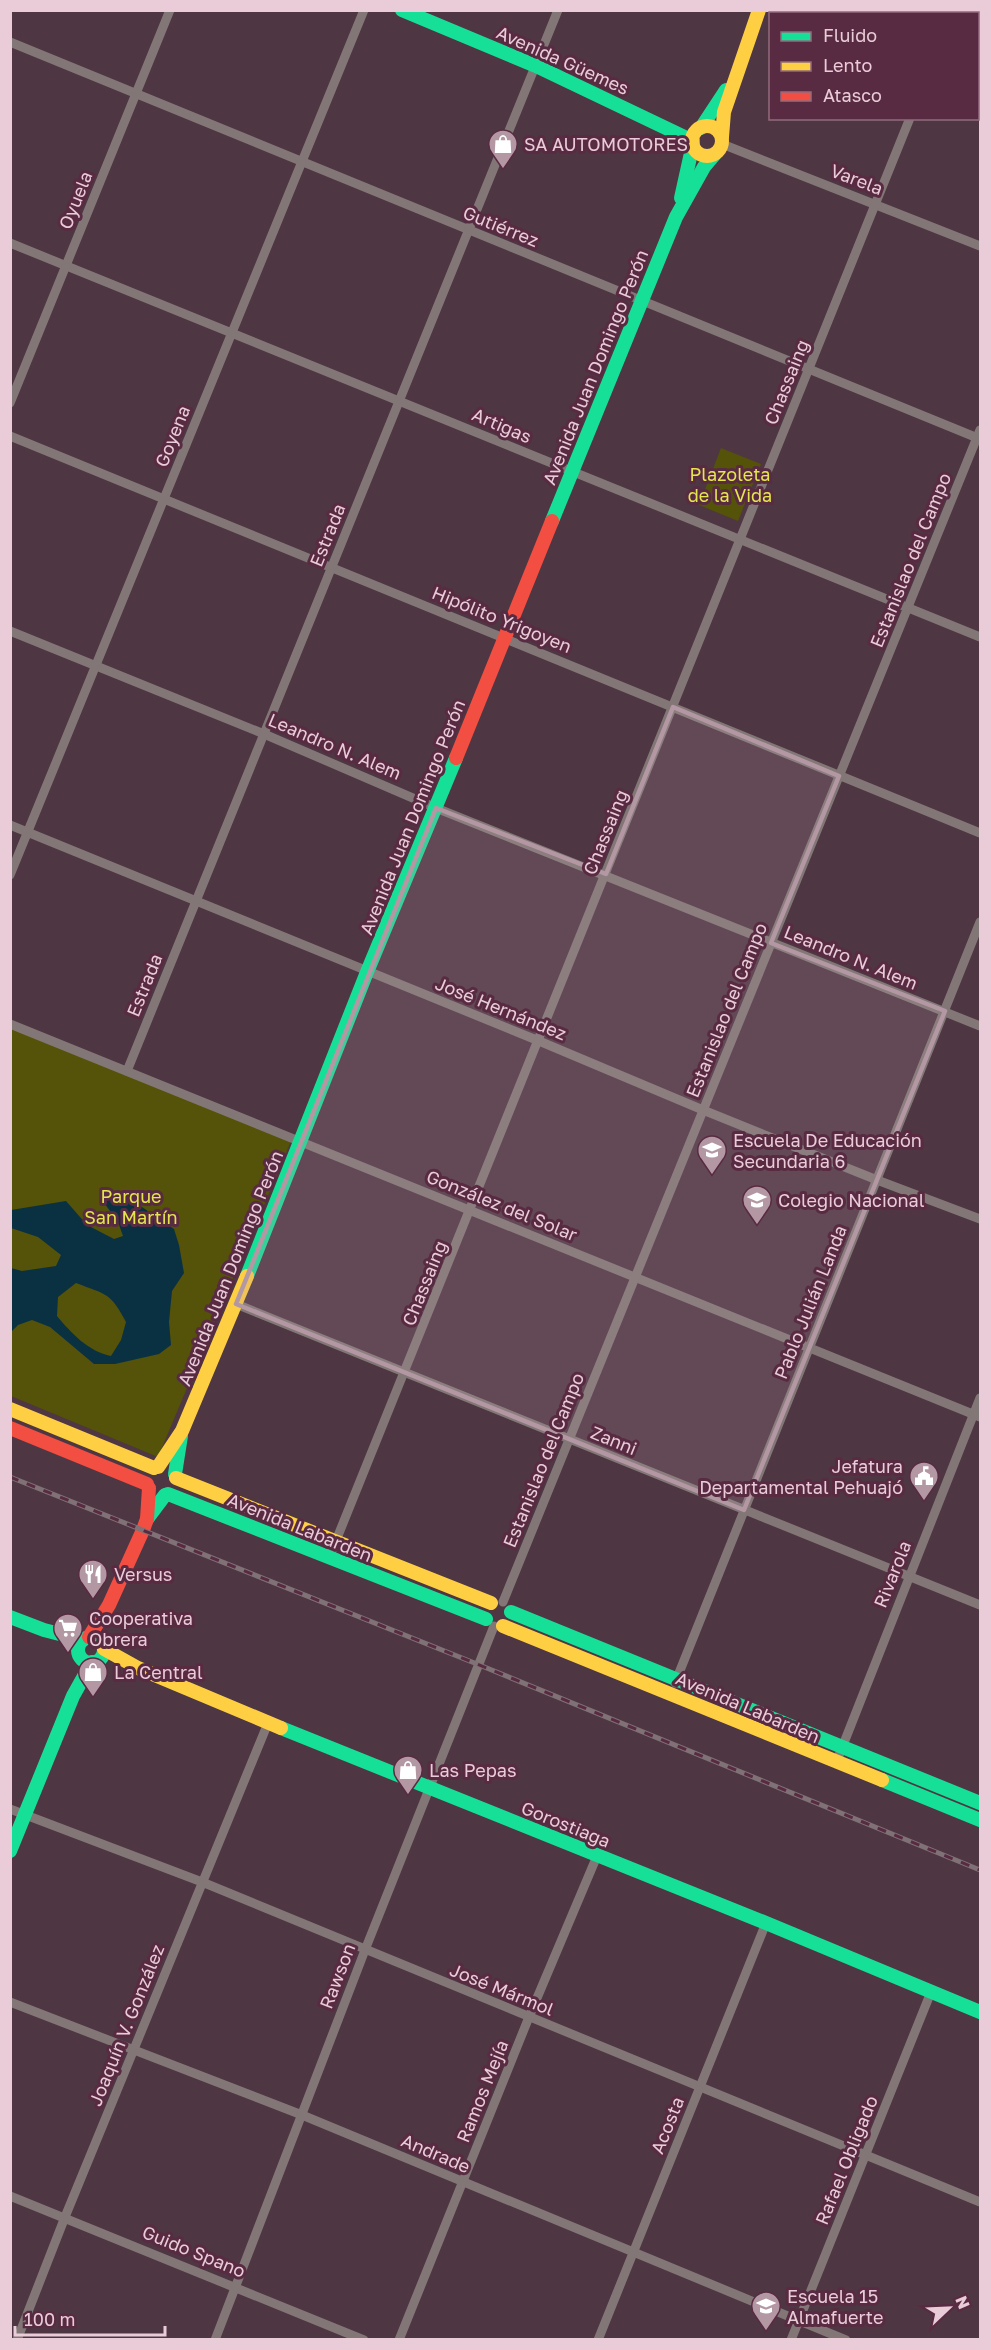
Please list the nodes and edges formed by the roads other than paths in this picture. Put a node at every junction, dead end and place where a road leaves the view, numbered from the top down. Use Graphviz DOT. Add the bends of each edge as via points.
graph roads {
  1 [pos="170,10"];
  2 [pos="364,10"];
  3 [pos="402,10"];
  4 [pos="558,10"];
  5 [pos="759,10"];
  6 [pos="10,42"];
  7 [pos="536,66"];
  8 [pos="738,67"];
  9 [pos="136,93"];
  10 [pos="909,120"];
  11 [pos="696,136"];
  12 [pos="719,145"];
  13 [pos="301,161"];
  14 [pos="876,204"];
  15 [pos="676,217"];
  16 [pos="468,231"];
  17 [pos="10,243"];
  18 [pos="981,246"];
  19 [pos="66,265"];
  20 [pos="640,301"];
  21 [pos="231,333"];
  22 [pos="809,370"];
  23 [pos="400,400"];
  24 [pos="10,403"];
  25 [pos="10,436"];
  26 [pos="980,436"];
  27 [pos="571,472"];
  28 [pos="164,498"];
  29 [pos="740,540"];
  30 [pos="332,566"];
  31 [pos="908,607"];
  32 [pos="10,631"];
  33 [pos="981,637"];
  34 [pos="504,638"];
  35 [pos="96,666"];
  36 [pos="673,707"];
  37 [pos="264,734"];
  38 [pos="839,776"];
  39 [pos="436,808"];
  40 [pos="10,825"];
  41 [pos="28,832"];
  42 [pos="981,833"];
  43 [pos="606,874"];
  44 [pos="10,875"];
  45 [pos="195,902"];
  46 [pos="981,922"];
  47 [pos="771,943"];
  48 [pos="368,972"];
  49 [pos="945,1011"];
  50 [pos="10,1024"];
  51 [pos="981,1026"];
  52 [pos="539,1041"];
  53 [pos="127,1071"];
  54 [pos="703,1110"];
  55 [pos="301,1142"];
  56 [pos="877,1180"];
  57 [pos="471,1210"];
  58 [pos="981,1219"];
  59 [pos="635,1277"];
  60 [pos="236,1304"];
  61 [pos="809,1348"];
  62 [pos="406,1373"];
  63 [pos="981,1398"];
  64 [pos="10,1409"];
  65 [pos="977,1416"];
  66 [pos="10,1428"];
  67 [pos="182,1431"];
  68 [pos="570,1440"];
  69 [pos="156,1467"];
  70 [pos="175,1476"];
  71 [pos="148,1486"];
  72 [pos="167,1494"];
  73 [pos="744,1510"];
  74 [pos="147,1519"];
  75 [pos="336,1542"];
  76 [pos="329,1558"];
  77 [pos="909,1576"];
  78 [pos="981,1605"];
  79 [pos="502,1606"];
  80 [pos="10,1617"];
  81 [pos="494,1624"];
  82 [pos="91,1649"];
  83 [pos="676,1680"];
  84 [pos="670,1693"];
  85 [pos="268,1723"];
  86 [pos="841,1748"];
  87 [pos="836,1763"];
  88 [pos="430,1787"];
  89 [pos="981,1803"];
  90 [pos="10,1809"];
  91 [pos="25,1816"];
  92 [pos="981,1821"];
  93 [pos="10,1851"];
  94 [pos="597,1856"];
  95 [pos="202,1882"];
  96 [pos="766,1923"];
  97 [pos="365,1950"];
  98 [pos="931,1992"];
  99 [pos="10,2002"];
  100 [pos="981,2012"];
  101 [pos="529,2017"];
  102 [pos="134,2050"];
  103 [pos="700,2088"];
  104 [pos="302,2115"];
  105 [pos="866,2155"];
  106 [pos="463,2183"];
  107 [pos="10,2196"];
  108 [pos="981,2202"];
  109 [pos="65,2217"];
  110 [pos="634,2252"];
  111 [pos="237,2287"];
  112 [pos="798,2321"];
  113 [pos="17,2340"];
  114 [pos="215,2340"];
  115 [pos="364,2340"];
  116 [pos="399,2340"];
  117 [pos="598,2340"];
  118 [pos="791,2340"];
  119 [pos="846,2340"];
  1 -- 9 [label="street, Oyuela"];
  2 -- 13 [label="street, Goyena"];
  3 -- 7 [label="main road, Avenida Güemes"];
  4 -- 7 [label="street, Estrada"];
  5 -- 8 [label="main road, Avenida Juan Domingo Perón"];
  6 -- 9 [label="street, Gutiérrez"];
  7 -- 11 [label="main road, Avenida Güemes" via="651,122"];
  7 -- 16 [label="street, Estrada"];
  8 -- 11 [label="main road, Avenida Juan Domingo Perón"];
  8 -- 12 [label="main road, Avenida Juan Domingo Perón"];
  9 -- 13 [label="street, Gutiérrez"];
  9 -- 19 [label="street, Oyuela"];
  10 -- 14 [label="street, Chassaing"];
  11 -- 12 [label="main road" via="712,127"];
  11 -- 12 [label="main road" via="700,154 705,156"];
  11 -- 15 [label="main road, Avenida Juan Domingo Perón"];
  12 -- 14 [label="street, Varela"];
  12 -- 15 [label="main road, Avenida Juan Domingo Perón"];
  13 -- 16 [label="street, Gutiérrez"];
  13 -- 21 [label="street, Goyena"];
  14 -- 18 [label="street, Varela"];
  14 -- 22 [label="street, Chassaing"];
  15 -- 20 [label="main road, Avenida Juan Domingo Perón"];
  16 -- 20 [label="street, Gutiérrez"];
  16 -- 23 [label="street, Estrada"];
  17 -- 19 [label="street, Artigas"];
  19 -- 21 [label="street, Artigas"];
  19 -- 24 [label="street, Oyuela"];
  20 -- 22 [label="street, Gutiérrez"];
  20 -- 27 [label="main road, Avenida Juan Domingo Perón"];
  21 -- 23 [label="street, Artigas"];
  21 -- 28 [label="street, Goyena"];
  22 -- 26 [label="street, Gutiérrez"];
  22 -- 29 [label="street, Chassaing"];
  23 -- 27 [label="street, Artigas"];
  23 -- 30 [label="street, Estrada"];
  25 -- 28 [label="street, Hipólito Yrigoyen"];
  26 -- 31 [label="street, Estanislao del Campo"];
  27 -- 29 [label="street, Artigas"];
  27 -- 34 [label="main road, Avenida Juan Domingo Perón"];
  28 -- 30 [label="street, Hipólito Yrigoyen"];
  28 -- 35 [label="street, Goyena"];
  29 -- 31 [label="street, Artigas"];
  29 -- 36 [label="street, Chassaing"];
  30 -- 34 [label="street, Hipólito Yrigoyen"];
  30 -- 37 [label="street, Estrada"];
  31 -- 33 [label="street, Artigas"];
  31 -- 38 [label="street, Estanislao del Campo"];
  32 -- 35 [label="street, Leandro N. Alem"];
  34 -- 36 [label="street, Hipólito Yrigoyen"];
  34 -- 39 [label="main road, Avenida Juan Domingo Perón"];
  35 -- 37 [label="street, Leandro N. Alem"];
  35 -- 41 [label="street, Goyena"];
  36 -- 38 [label="street, Hipólito Yrigoyen"];
  36 -- 43 [label="street, Chassaing"];
  37 -- 39 [label="street, Leandro N. Alem"];
  37 -- 45 [label="street, Estrada"];
  38 -- 42 [label="street, Hipólito Yrigoyen"];
  38 -- 47 [label="street, Estanislao del Campo"];
  39 -- 43 [label="street, Leandro N. Alem"];
  39 -- 48 [label="main road, Avenida Juan Domingo Perón"];
  40 -- 41 [label="street, José Hernández"];
  41 -- 44 [label="street, Goyena"];
  41 -- 45 [label="street, José Hernández"];
  43 -- 47 [label="street, Leandro N. Alem"];
  43 -- 52 [label="street, Chassaing"];
  45 -- 48 [label="street, José Hernández"];
  45 -- 53 [label="street, Estrada"];
  46 -- 49 [label="street, Pablo Julián Landa"];
  47 -- 49 [label="street, Leandro N. Alem"];
  47 -- 54 [label="street, Estanislao del Campo"];
  48 -- 52 [label="street, José Hernández"];
  48 -- 55 [label="main road, Avenida Juan Domingo Perón"];
  49 -- 51 [label="street, Leandro N. Alem"];
  49 -- 56 [label="street, Pablo Julián Landa"];
  50 -- 53 [label="street, González del Solar"];
  52 -- 54 [label="street, José Hernández"];
  52 -- 57 [label="street, Chassaing"];
  53 -- 55 [label="street, González del Solar"];
  54 -- 56 [label="street, José Hernández"];
  54 -- 59 [label="street, Estanislao del Campo"];
  55 -- 57 [label="street, González del Solar"];
  55 -- 60 [label="main road, Avenida Juan Domingo Perón"];
  56 -- 58 [label="street, José Hernández"];
  56 -- 61 [label="street, Pablo Julián Landa"];
  57 -- 59 [label="street, González del Solar"];
  57 -- 62 [label="street, Chassaing"];
  59 -- 61 [label="street, González del Solar"];
  59 -- 68 [label="street, Estanislao del Campo"];
  60 -- 62 [label="street, Zanni"];
  60 -- 67 [label="main road, Avenida Juan Domingo Perón"];
  61 -- 65 [label="street, González del Solar"];
  61 -- 73 [label="street, Pablo Julián Landa"];
  62 -- 68 [label="street, Zanni"];
  62 -- 75 [label="street, Chassaing"];
  63 -- 65 [label="street, Rivarola"];
  64 -- 69 [label="main road"];
  65 -- 77 [label="street, Rivarola"];
  66 -- 71 [label="main road"];
  67 -- 69 [label="main road, Avenida Juan Domingo Perón"];
  67 -- 70 [label="main road, Avenida Juan Domingo Perón"];
  68 -- 73 [label="street, Zanni"];
  68 -- 79 [label="street, Estanislao del Campo"];
  69 -- 70 [label="main road" via="168,1467"];
  69 -- 71 [label="main road" via="148,1474"];
  70 -- 72 [label="main road" via="175,1486"];
  70 -- 75 [label="main road, Avenida Labarden"];
  71 -- 72 [label="main road" via="157,1494"];
  71 -- 74 [label="main road"];
  72 -- 74 [label="main road"];
  72 -- 76 [label="main road, Avenida Labarden"];
  73 -- 77 [label="street, Zanni"];
  73 -- 83 [label="street, Pablo Julián Landa"];
  74 -- 82 [label="main road"];
  75 -- 76 [label="street, Chassaing"];
  75 -- 79 [label="main road, Avenida Labarden"];
  76 -- 81 [label="main road, Avenida Labarden"];
  77 -- 78 [label="street, Zanni"];
  77 -- 86 [label="street, Rivarola"];
  79 -- 81 [label="main road" via="509,1620"];
  79 -- 81 [label="main road" via="486,1610"];
  79 -- 83 [label="main road, Avenida Labarden"];
  80 -- 82 [label="main road, Gorostiaga"];
  81 -- 84 [label="main road, Avenida Labarden"];
  81 -- 88 [label="street, Rawson"];
  82 -- 85 [label="main road, Gorostiaga"];
  82 -- 91 [label="main road"];
  83 -- 84 [label="street, Pablo Julián Landa"];
  83 -- 86 [label="main road, Avenida Labarden"];
  84 -- 87 [label="main road, Avenida Labarden"];
  85 -- 88 [label="main road, Gorostiaga"];
  85 -- 95 [label="street, Joaquín V. González"];
  86 -- 87 [label="street, Rivarola"];
  86 -- 89 [label="main road, Avenida Labarden"];
  87 -- 92 [label="main road, Avenida Labarden"];
  88 -- 94 [label="main road, Gorostiaga"];
  88 -- 97 [label="street, Rawson"];
  90 -- 91 [label="street, José Mármol"];
  91 -- 93 [label="main road"];
  91 -- 95 [label="street, José Mármol"];
  94 -- 96 [label="main road, Gorostiaga"];
  94 -- 101 [label="street, Ramos Mejía"];
  95 -- 97 [label="street, José Mármol"];
  95 -- 102 [label="street, Joaquín V. González"];
  96 -- 98 [label="main road, Gorostiaga"];
  96 -- 103 [label="street, Acosta"];
  97 -- 101 [label="street, José Mármol"];
  97 -- 104 [label="street, Rawson"];
  98 -- 100 [label="main road, Gorostiaga"];
  98 -- 105 [label="street, Rafael Obligado"];
  99 -- 102 [label="street, Andrade"];
  101 -- 103 [label="street, José Mármol"];
  101 -- 106 [label="street, Ramos Mejía"];
  102 -- 104 [label="street, Andrade"];
  102 -- 109 [label="street, Joaquín V. González"];
  103 -- 105 [label="street, José Mármol"];
  103 -- 110 [label="street, Acosta"];
  104 -- 106 [label="street, Andrade"];
  104 -- 111 [label="street, Rawson"];
  105 -- 108 [label="street, José Mármol"];
  105 -- 112 [label="street, Rafael Obligado"];
  106 -- 110 [label="street, Andrade"];
  106 -- 116 [label="street, Ramos Mejía"];
  107 -- 109 [label="street, Guido Spano"];
  109 -- 111 [label="street, Guido Spano"];
  109 -- 113 [label="street, Joaquín V. González"];
  110 -- 112 [label="street, Andrade"];
  110 -- 117 [label="street, Acosta"];
  111 -- 114 [label="street, Rawson"];
  111 -- 115 [label="street, Guido Spano"];
  112 -- 118 [label="street, Rafael Obligado"];
  112 -- 119 [label="street, Andrade"];
}
